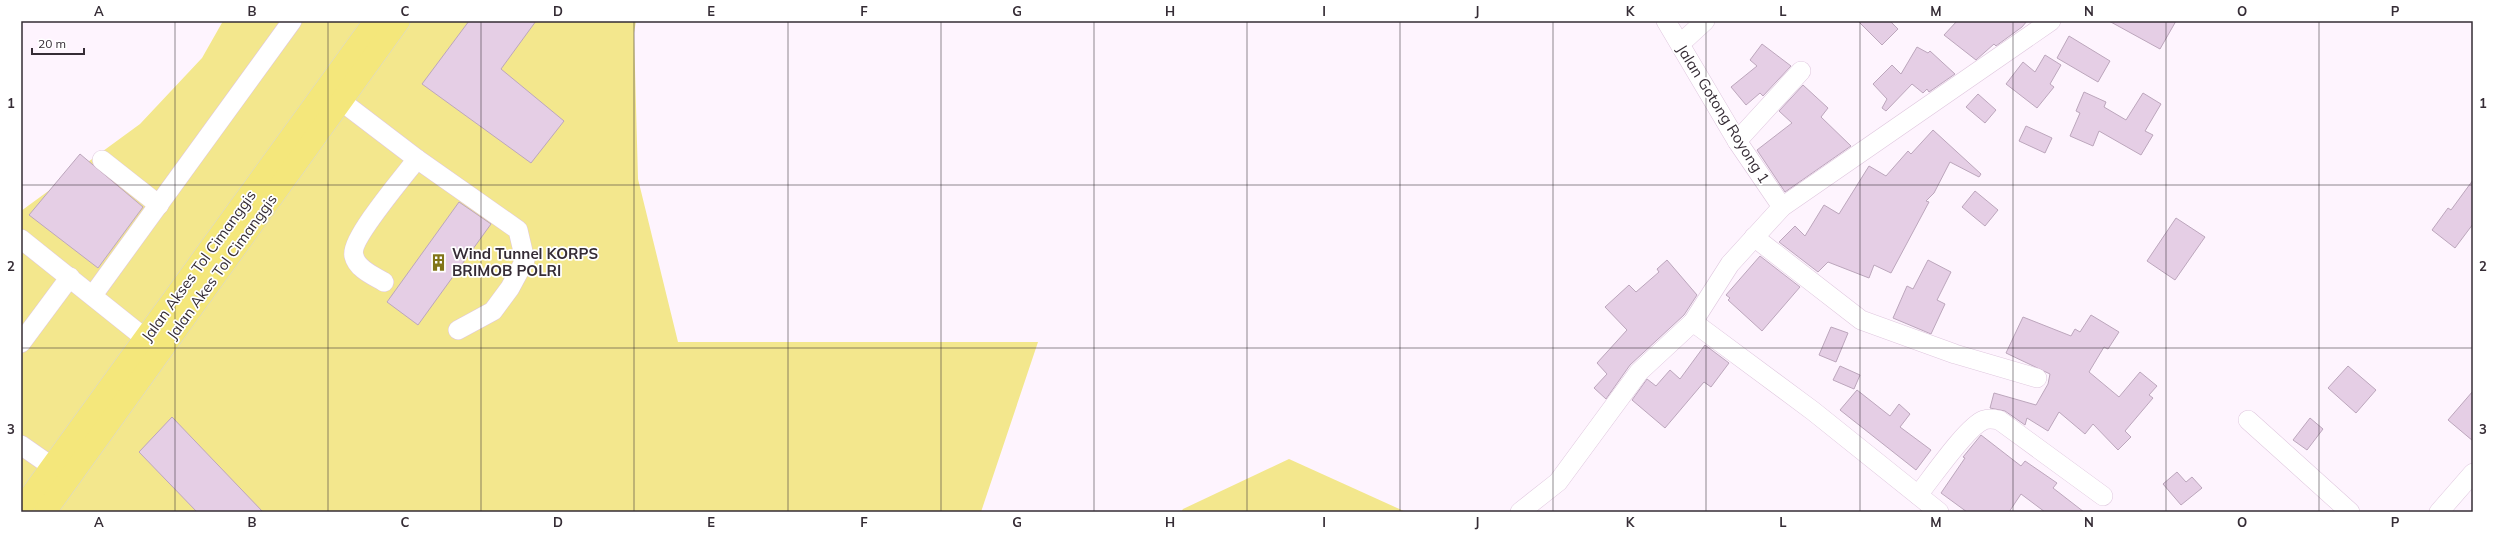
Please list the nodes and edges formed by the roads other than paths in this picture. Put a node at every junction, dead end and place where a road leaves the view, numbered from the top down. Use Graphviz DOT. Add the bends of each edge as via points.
graph roads {
  1 [pos="292,21"];
  2 [pos="375,21"];
  3 [pos="399,21"];
  4 [pos="1666,21"];
  5 [pos="1705,21"];
  6 [pos="2050,21"];
  7 [pos="1680,44"];
  8 [pos="1800,71"];
  9 [pos="341,101"];
  10 [pos="1737,141"];
  11 [pos="417,159"];
  12 [pos="102,160"];
  13 [pos="159,205"];
  14 [pos="1782,207"];
  15 [pos="1754,237"];
  16 [pos="21,239"];
  17 [pos="70,277"];
  18 [pos="384,282"];
  19 [pos="93,295"];
  20 [pos="1693,322"];
  21 [pos="458,330"];
  22 [pos="21,343"];
  23 [pos="154,346"];
  24 [pos="2037,378"];
  25 [pos="2248,420"];
  26 [pos="21,445"];
  27 [pos="61,472"];
  28 [pos="2473,473"];
  29 [pos="1918,495"];
  30 [pos="2103,496"];
  31 [pos="21,509"];
  32 [pos="45,512"];
  33 [pos="1520,512"];
  34 [pos="1940,512"];
  35 [pos="2350,512"];
  36 [pos="2440,512"];
  1 -- 13 [label="street"];
  2 -- 23 [label="main road, Jalan Akses Tol Cimanggis"];
  3 -- 9 [label="main road, Jalan Akes Tol Cimanggis"];
  4 -- 7 [label="street, Jalan Gotong Royong 1"];
  5 -- 7 [label="street"];
  6 -- 14 [label="street"];
  7 -- 10 [label="street, Jalan Gotong Royong 1"];
  8 -- 10 [label="street"];
  9 -- 11 [label="street"];
  9 -- 23 [label="main road, Jalan Akes Tol Cimanggis"];
  10 -- 14 [label="street, Jalan Gotong Royong 1"];
  11 -- 18 [label="street" via="367,224 353,251 354,259 363,269"];
  11 -- 21 [label="street" via="518,230 525,260 510,288 493,310"];
  12 -- 13 [label="street"];
  13 -- 19 [label="street"];
  14 -- 15 [label="street"];
  15 -- 20 [label="street" via="1730,264"];
  15 -- 24 [label="street" via="1861,320 1955,354"];
  16 -- 17 [label="street"];
  17 -- 19 [label="street"];
  17 -- 22 [label="street"];
  19 -- 23 [label="street"];
  20 -- 29 [label="street" via="1813,411"];
  20 -- 33 [label="street" via="1639,372 1558,482"];
  23 -- 27 [label="main road, Jalan Akses Tol Cimanggis"];
  25 -- 35 [label="street"];
  26 -- 27 [label="street"];
  27 -- 31 [label="main road, Jalan Akses Tol Cimanggis"];
  27 -- 32 [label="main road"];
  28 -- 36 [label="street"];
  29 -- 30 [label="street" via="1967,433 1990,418 1999,420"];
  29 -- 34 [label="street"];
}
